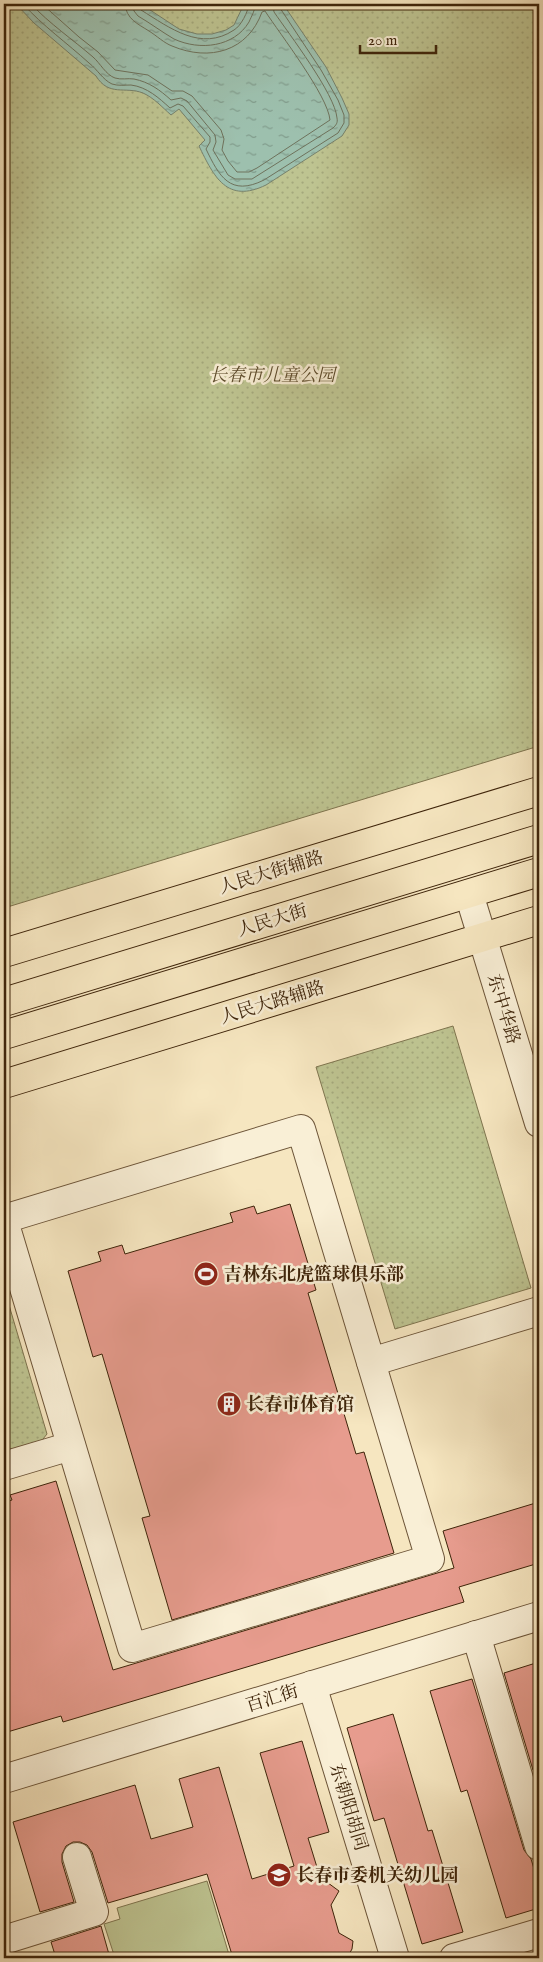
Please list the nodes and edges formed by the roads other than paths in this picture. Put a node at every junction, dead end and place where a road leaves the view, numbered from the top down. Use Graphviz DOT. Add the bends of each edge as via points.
graph roads {
  1 [pos="539,791"];
  2 [pos="539,839"];
  3 [pos="539,872"];
  4 [pos="470,894"];
  5 [pos="539,920"];
  6 [pos="483,938"];
  7 [pos="4,953"];
  8 [pos="4,1002"];
  9 [pos="4,1035"];
  10 [pos="4,1084"];
  11 [pos="539,1124"];
  12 [pos="4,1220"];
  13 [pos="539,1312"];
  14 [pos="371,1362"];
  15 [pos="71,1446"];
  16 [pos="4,1466"];
  17 [pos="539,1616"];
  18 [pos="476,1635"];
  19 [pos="312,1685"];
  20 [pos="4,1779"];
  21 [pos="539,1846"];
  22 [pos="77,1857"];
  23 [pos="539,1933"];
  24 [pos="4,1940"];
  25 [pos="395,1958"];
  26 [pos="454,1958"];
  1 -- 7 [label="main road, 人民大街辅路"];
  2 -- 8 [label="main road, 人民大街"];
  3 -- 4 [label="main road, 人民大街"];
  4 -- 6 [label="street, 东中华路"];
  4 -- 9 [label="main road, 人民大街"];
  5 -- 6 [label="main road, 人民大路辅路"];
  6 -- 10 [label="main road, 人民大路辅路"];
  6 -- 11 [label="street, 东中华路"];
  12 -- 14 [label="street" via="302,1129"];
  12 -- 15 [label="street"];
  13 -- 14 [label="street"];
  14 -- 15 [label="street" via="430,1559 132,1648"];
  15 -- 16 [label="street"];
  17 -- 18 [label="street, 百汇街"];
  18 -- 19 [label="street, 百汇街"];
  18 -- 21 [label="street"];
  19 -- 20 [label="street, 百汇街"];
  19 -- 25 [label="street, 东朝阳胡同"];
  22 -- 24 [label="street" via="94,1912"];
  23 -- 26 [label="street"];
}
